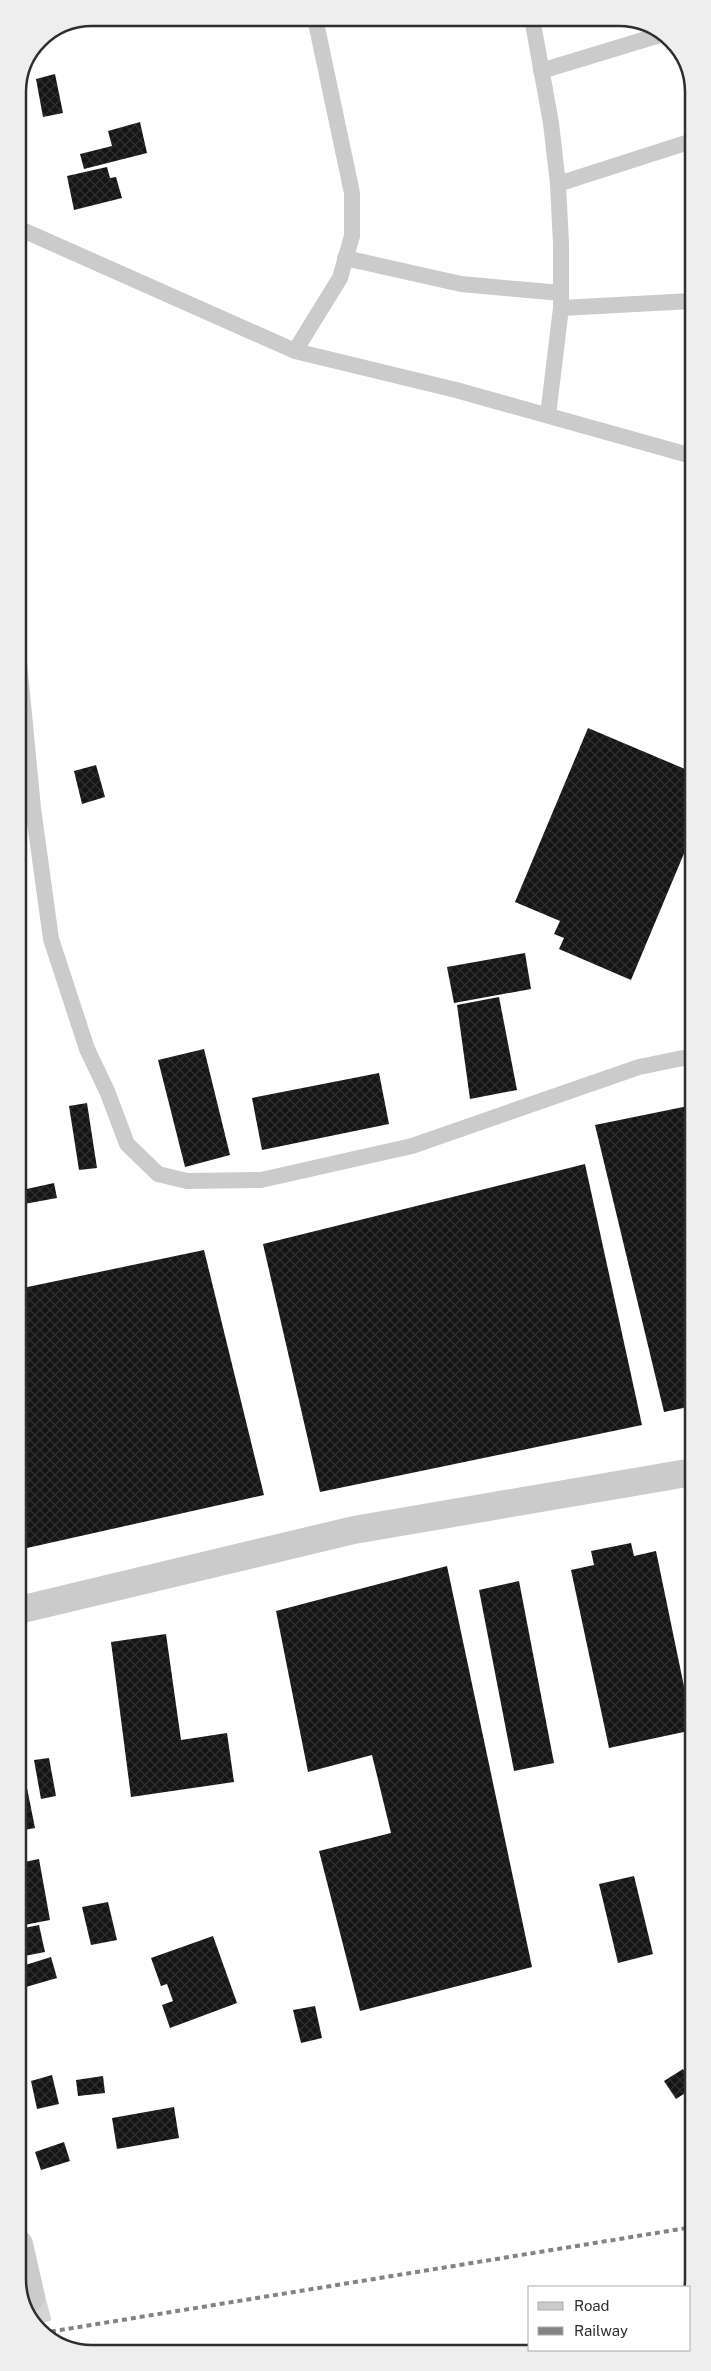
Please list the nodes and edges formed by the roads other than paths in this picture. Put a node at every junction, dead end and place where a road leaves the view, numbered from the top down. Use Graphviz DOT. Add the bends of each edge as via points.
graph roads {
  1 [pos="317,26"];
  2 [pos="533,26"];
  3 [pos="654,37"];
  4 [pos="541,71"];
  5 [pos="685,143"];
  6 [pos="558,184"];
  7 [pos="26,232"];
  8 [pos="346,258"];
  9 [pos="561,300"];
  10 [pos="685,301"];
  11 [pos="295,351"];
  12 [pos="548,415"];
  13 [pos="685,454"];
  14 [pos="26,735"];
  15 [pos="685,1058"];
  16 [pos="685,1473"];
  17 [pos="26,1608"];
  18 [pos="26,2275"];
  19 [pos="31,2297"];
  1 -- 8 [label="lane" via="352,193 352,236"];
  2 -- 4 [label="lane"];
  3 -- 4 [label="lane"];
  4 -- 6 [label="lane"];
  5 -- 6 [label="lane"];
  6 -- 9 [label="lane"];
  7 -- 11 [label="lane"];
  8 -- 9 [label="lane" via="461,284"];
  8 -- 11 [label="lane" via="340,278"];
  9 -- 10 [label="lane"];
  9 -- 12 [label="lane"];
  11 -- 12 [label="lane"];
  12 -- 13 [label="lane"];
  14 -- 15 [label="lane" via="51,939 88,1049 127,1144 158,1174 187,1181 261,1180 412,1146 638,1067"];
  16 -- 17 [label="street" via="354,1530"];
  18 -- 19 [label="street"];
}
